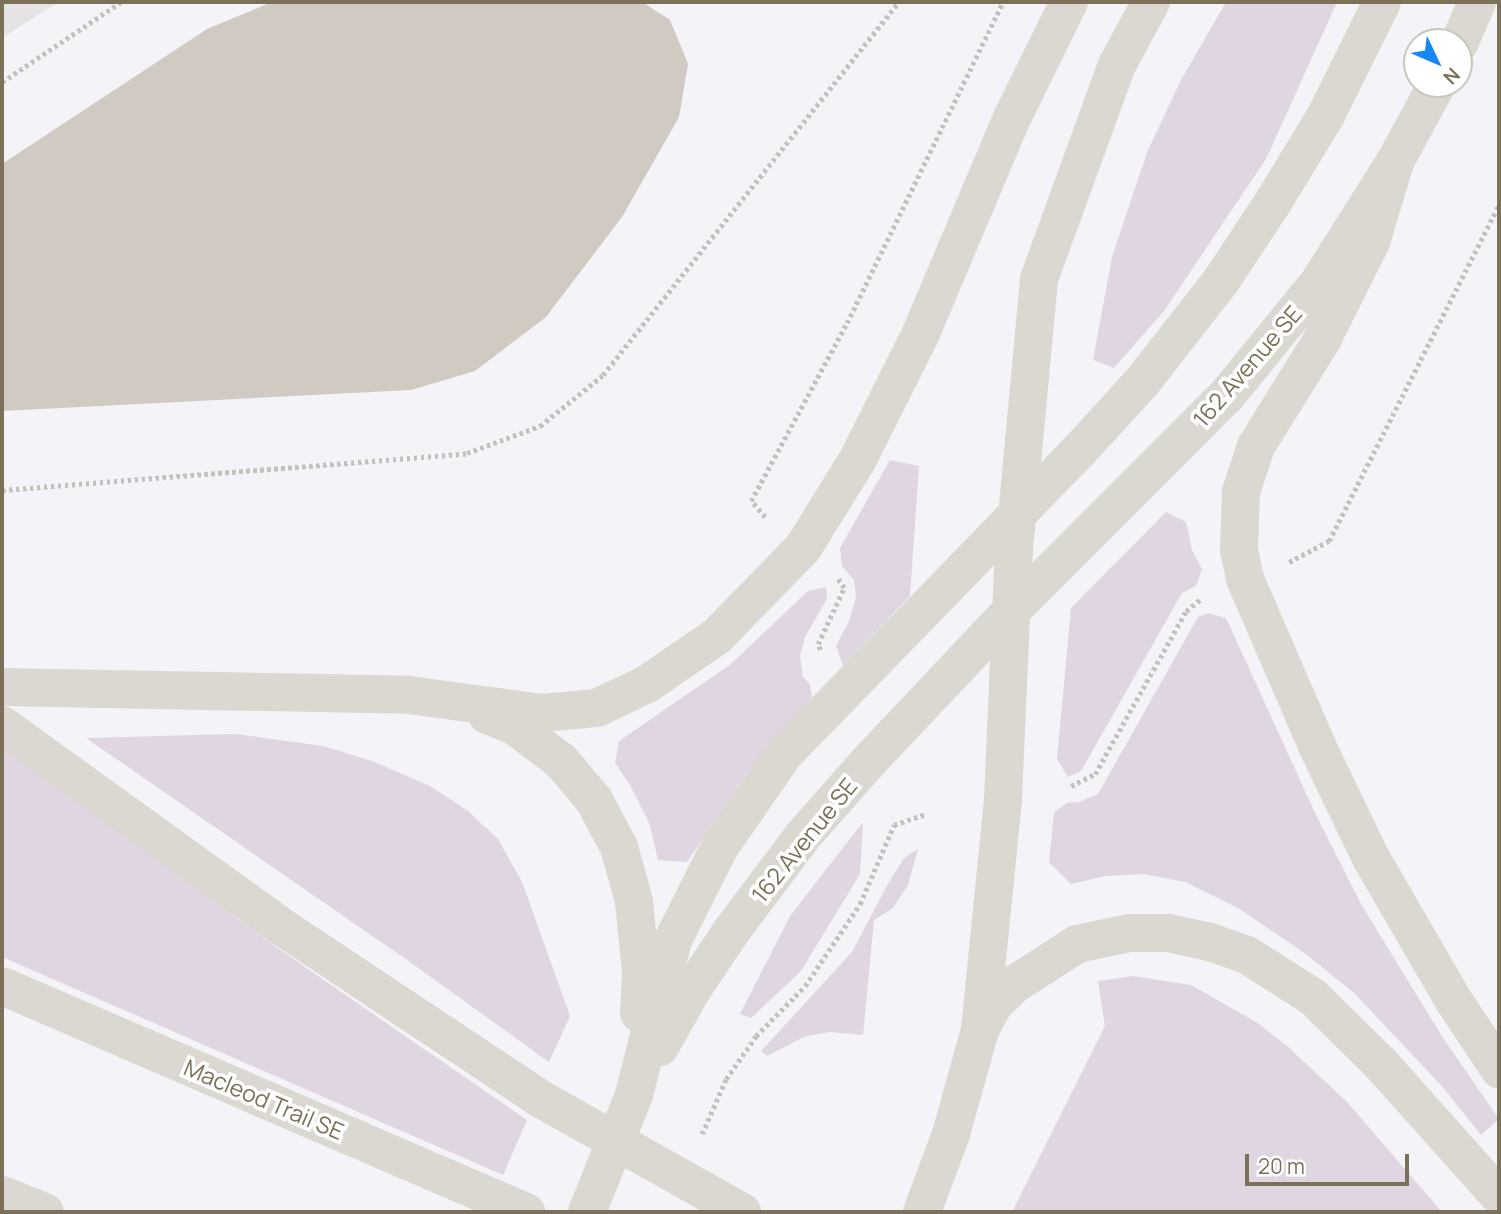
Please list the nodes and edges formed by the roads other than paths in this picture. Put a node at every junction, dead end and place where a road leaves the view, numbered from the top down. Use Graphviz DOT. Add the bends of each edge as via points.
graph roads {
  1 [pos="1069,2"];
  2 [pos="1151,2"];
  3 [pos="1382,2"];
  4 [pos="1477,2"];
  5 [pos="1466,28"];
  6 [pos="1429,98"];
  7 [pos="1395,162"];
  8 [pos="1017,514"];
  9 [pos="1010,612"];
  10 [pos="2,687"];
  11 [pos="466,705"];
  12 [pos="2,725"];
  13 [pos="2,986"];
  14 [pos="980,1030"];
  15 [pos="1499,1069"];
  16 [pos="634,1095"];
  17 [pos="2,1195"];
  18 [pos="1499,1196"];
  19 [pos="45,1212"];
  20 [pos="526,1212"];
  21 [pos="587,1212"];
  22 [pos="742,1212"];
  23 [pos="922,1212"];
  1 -- 11 [label="main road" via="1011,120 921,333 858,459 803,548 717,636 647,684 597,708 542,713"];
  2 -- 8 [label="main road" via="1117,65 1039,279"];
  3 -- 8 [label="main road" via="1326,115 1220,281 1142,382"];
  4 -- 5 [label="main road"];
  6 -- 7 [label="main road, 162 Avenue SE"];
  7 -- 9 [label="main road, 162 Avenue SE" via="1319,282 1227,395"];
  7 -- 15 [label="main road" via="1371,242 1322,340 1256,446 1241,492 1239,550 1245,579 1371,858"];
  8 -- 9 [label="main road"];
  8 -- 16 [label="main road" via="784,754 719,848 673,940"];
  9 -- 14 [label="main road" via="1003,799"];
  9 -- 16 [label="main road, 162 Avenue SE" via="869,761 768,880 692,990"];
  10 -- 11 [label="main road" via="409,695"];
  11 -- 16 [label="main road" via="516,727 561,761 594,800 618,847 634,901 641,972"];
  12 -- 22 [label="main road" via="282,927 539,1098"];
  13 -- 20 [label="main road, Macleod Trail SE"];
  14 -- 18 [label="main road" via="994,1004 1015,984 1077,944 1129,933 1168,933 1207,941 1247,956 1313,997 1381,1064"];
  14 -- 23 [label="main road" via="951,1134"];
  16 -- 21 [label="main road"];
  17 -- 19 [label="main road"];
}
